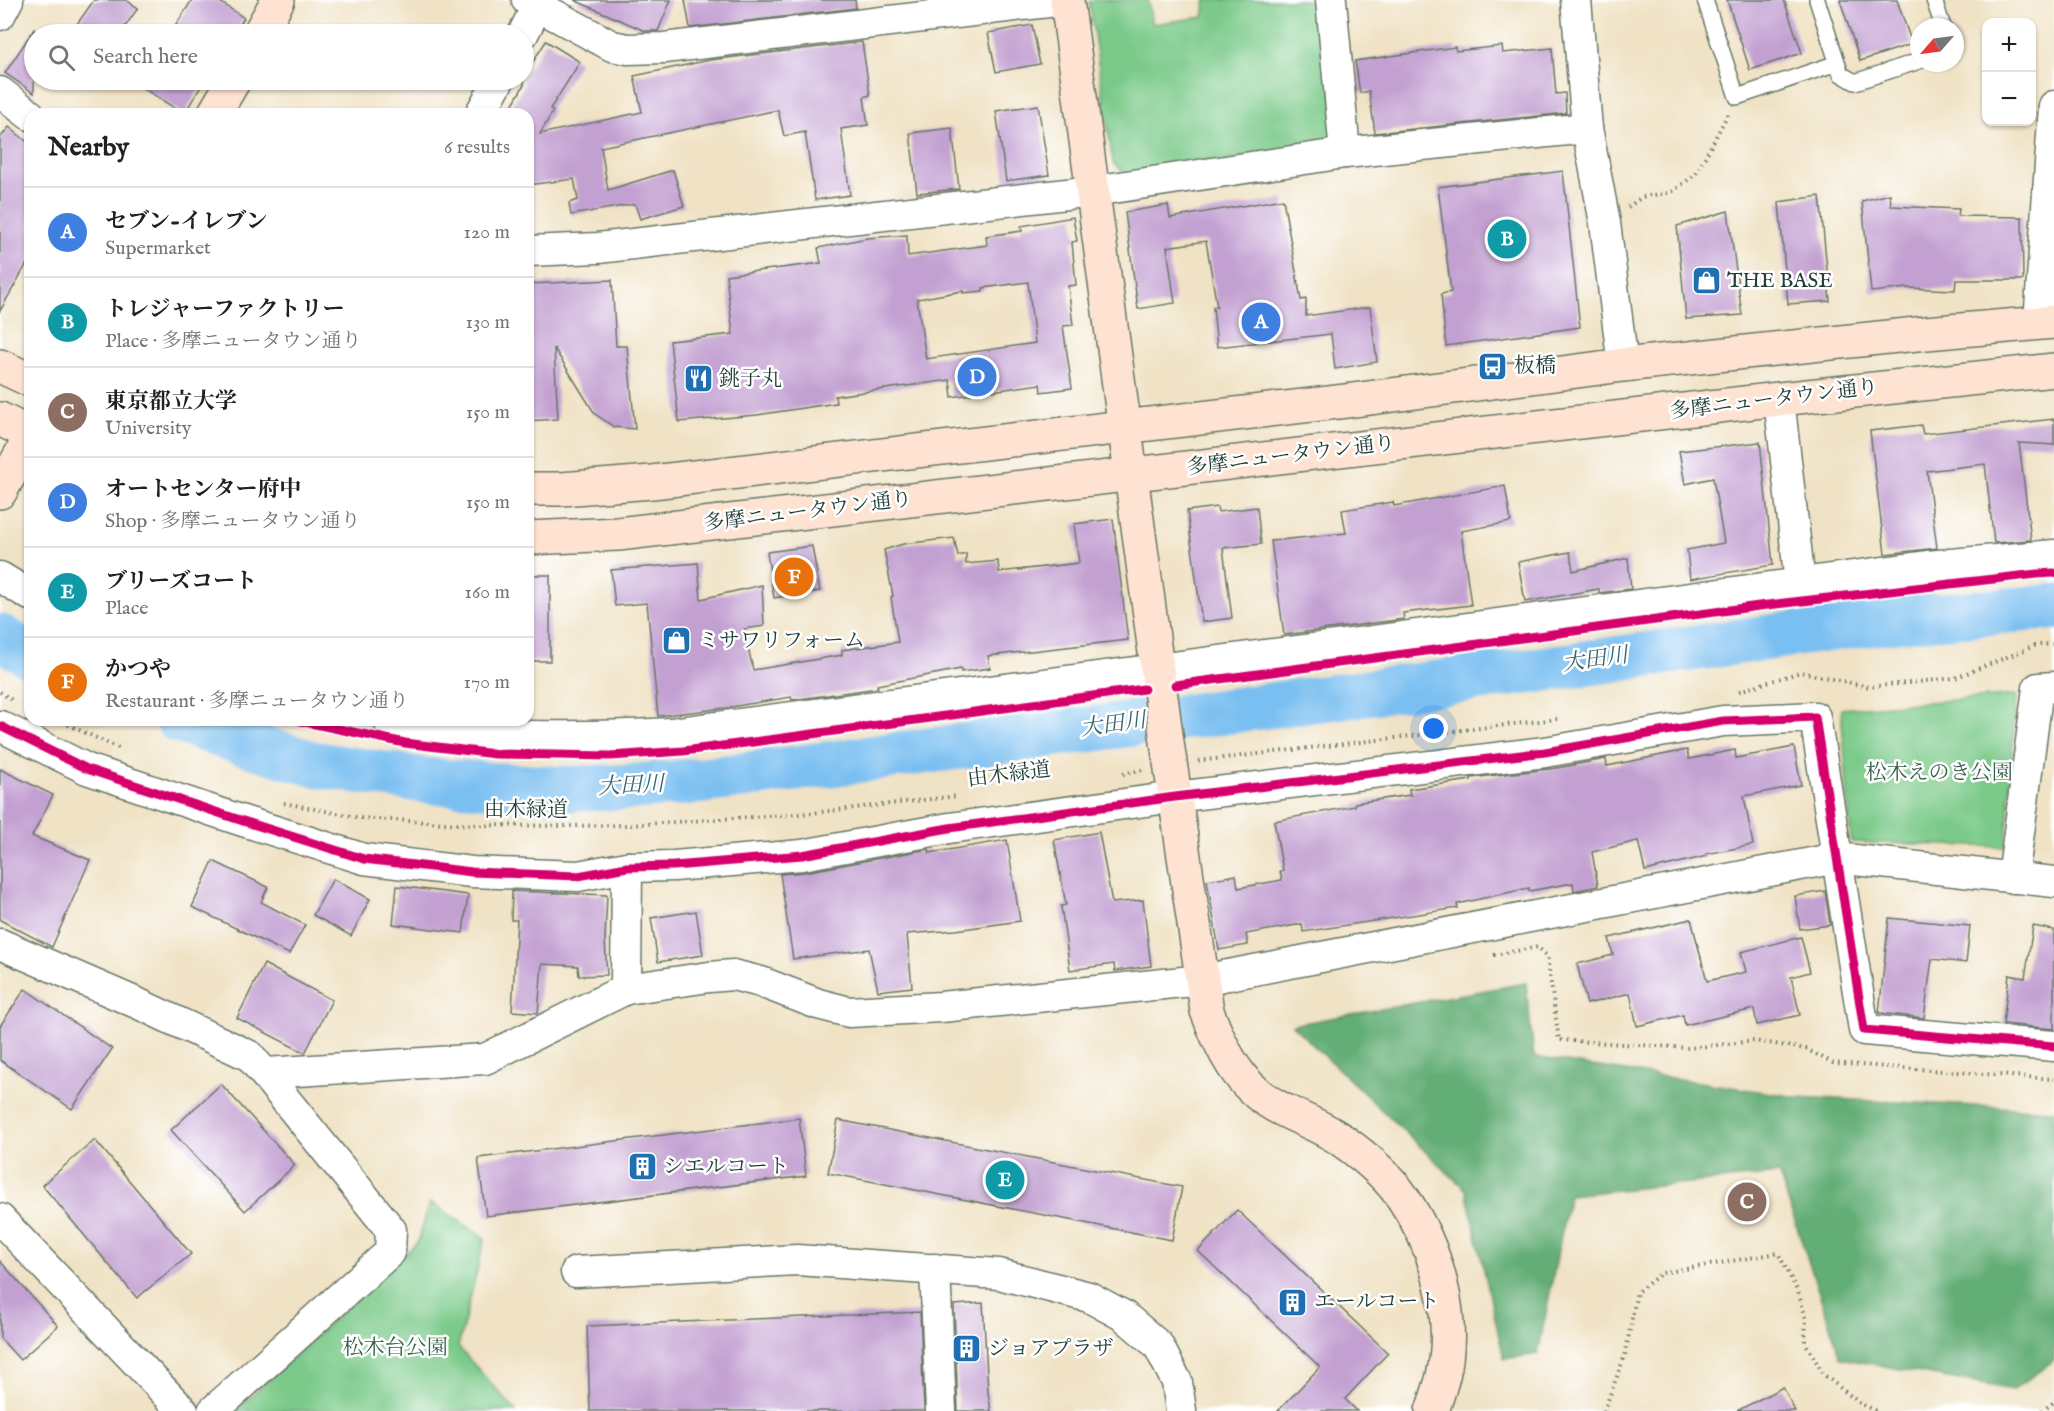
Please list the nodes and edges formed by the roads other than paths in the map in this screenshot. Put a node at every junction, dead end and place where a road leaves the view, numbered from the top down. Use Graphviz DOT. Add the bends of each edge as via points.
graph roads {
  1 [pos="8,0"];
  2 [pos="278,0"];
  3 [pos="1066,0"];
  4 [pos="1330,0"];
  5 [pos="1576,0"];
  6 [pos="1705,0"];
  7 [pos="1817,0"];
  8 [pos="1934,0"];
  9 [pos="532,3"];
  10 [pos="0,15"];
  11 [pos="1940,18"];
  12 [pos="265,24"];
  13 [pos="526,24"];
  14 [pos="1837,63"];
  15 [pos="1910,64"];
  16 [pos="228,90"];
  17 [pos="493,90"];
  18 [pos="0,92"];
  19 [pos="2054,106"];
  20 [pos="218,108"];
  21 [pos="483,108"];
  22 [pos="24,110"];
  23 [pos="1587,128"];
  24 [pos="1345,153"];
  25 [pos="1093,191"];
  26 [pos="534,251"];
  27 [pos="2046,322"];
  28 [pos="1623,365"];
  29 [pos="0,366"];
  30 [pos="2054,370"];
  31 [pos="24,377"];
  32 [pos="1779,399"];
  33 [pos="0,419"];
  34 [pos="1126,427"];
  35 [pos="24,433"];
  36 [pos="24,447"];
  37 [pos="1132,475"];
  38 [pos="534,489"];
  39 [pos="0,492"];
  40 [pos="534,538"];
  41 [pos="2054,555"];
  42 [pos="0,577"];
  43 [pos="1800,583"];
  44 [pos="24,591"];
  45 [pos="1159,681"];
  46 [pos="2054,687"];
  47 [pos="0,726"];
  48 [pos="425,726"];
  49 [pos="1175,797"];
  50 [pos="1837,858"];
  51 [pos="627,867"];
  52 [pos="2013,878"];
  53 [pos="2054,882"];
  54 [pos="4,955"];
  55 [pos="1202,980"];
  56 [pos="626,989"];
  57 [pos="2054,1046"];
  58 [pos="266,1074"];
  59 [pos="0,1219"];
  60 [pos="935,1269"];
  61 [pos="576,1272"];
  62 [pos="183,1411"];
  63 [pos="213,1411"];
  64 [pos="941,1411"];
  65 [pos="1181,1411"];
  66 [pos="1432,1411"];
  1 -- 10 [label="street"];
  2 -- 12 [label="main road"];
  3 -- 9 [label="street" via="664,48 628,49 612,46"];
  3 -- 25 [label="main road"];
  4 -- 24 [label="street"];
  5 -- 23 [label="street"];
  6 -- 14 [label="lane" via="1737,97"];
  7 -- 14 [label="lane"];
  8 -- 11 [label="lane"];
  9 -- 13 [label="street"];
  14 -- 15 [label="lane" via="1841,74 1855,82"];
  16 -- 20 [label="main road"];
  17 -- 21 [label="street"];
  18 -- 22 [label="street"];
  19 -- 27 [label="street"];
  23 -- 24 [label="street"];
  23 -- 28 [label="street" via="1605,223"];
  24 -- 25 [label="street"];
  25 -- 26 [label="street" via="598,248"];
  25 -- 34 [label="main road"];
  27 -- 28 [label="main road"];
  28 -- 34 [label="main road"];
  29 -- 31 [label="main road"];
  30 -- 32 [label="main road, 多摩ニュータウン通り"];
  32 -- 37 [label="main road, 多摩ニュータウン通り"];
  32 -- 43 [label="street"];
  33 -- 35 [label="main road"];
  34 -- 37 [label="main road"];
  34 -- 38 [label="main road" via="652,482"];
  36 -- 39 [label="main road"];
  37 -- 40 [label="main road, 多摩ニュータウン通り" via="618,534"];
  37 -- 45 [label="main road"];
  41 -- 43 [label="street"];
  42 -- 44 [label="street"];
  43 -- 45 [label="street"];
  45 -- 48 [label="street" via="606,737 497,734"];
  45 -- 49 [label="main road" via="1156,759"];
  46 -- 52 [label="street" via="2038,688"];
  47 -- 51 [label="street" via="87,769 364,859 472,872 578,876"];
  49 -- 50 [label="street" via="1545,752 1723,721 1815,717"];
  49 -- 51 [label="street" via="949,828 802,855"];
  49 -- 55 [label="main road"];
  50 -- 52 [label="street"];
  50 -- 55 [label="street"];
  50 -- 57 [label="street" via="1864,1030"];
  51 -- 56 [label="street"];
  52 -- 53 [label="street"];
  54 -- 58 [label="street" via="139,1004 250,1056"];
  55 -- 56 [label="street" via="941,1007 849,1012 733,975"];
  55 -- 66 [label="main road" via="1207,1011 1219,1042 1242,1079 1256,1094 1360,1154 1402,1196 1420,1228 1437,1265 1446,1318 1444,1375"];
  56 -- 58 [label="street" via="485,1059"];
  58 -- 63 [label="street" via="392,1230 390,1252"];
  59 -- 62 [label="street"];
  60 -- 61 [label="street" via="797,1260"];
  60 -- 64 [label="street"];
  60 -- 65 [label="street" via="999,1274 1089,1297 1124,1316 1158,1345 1177,1382"];
}
